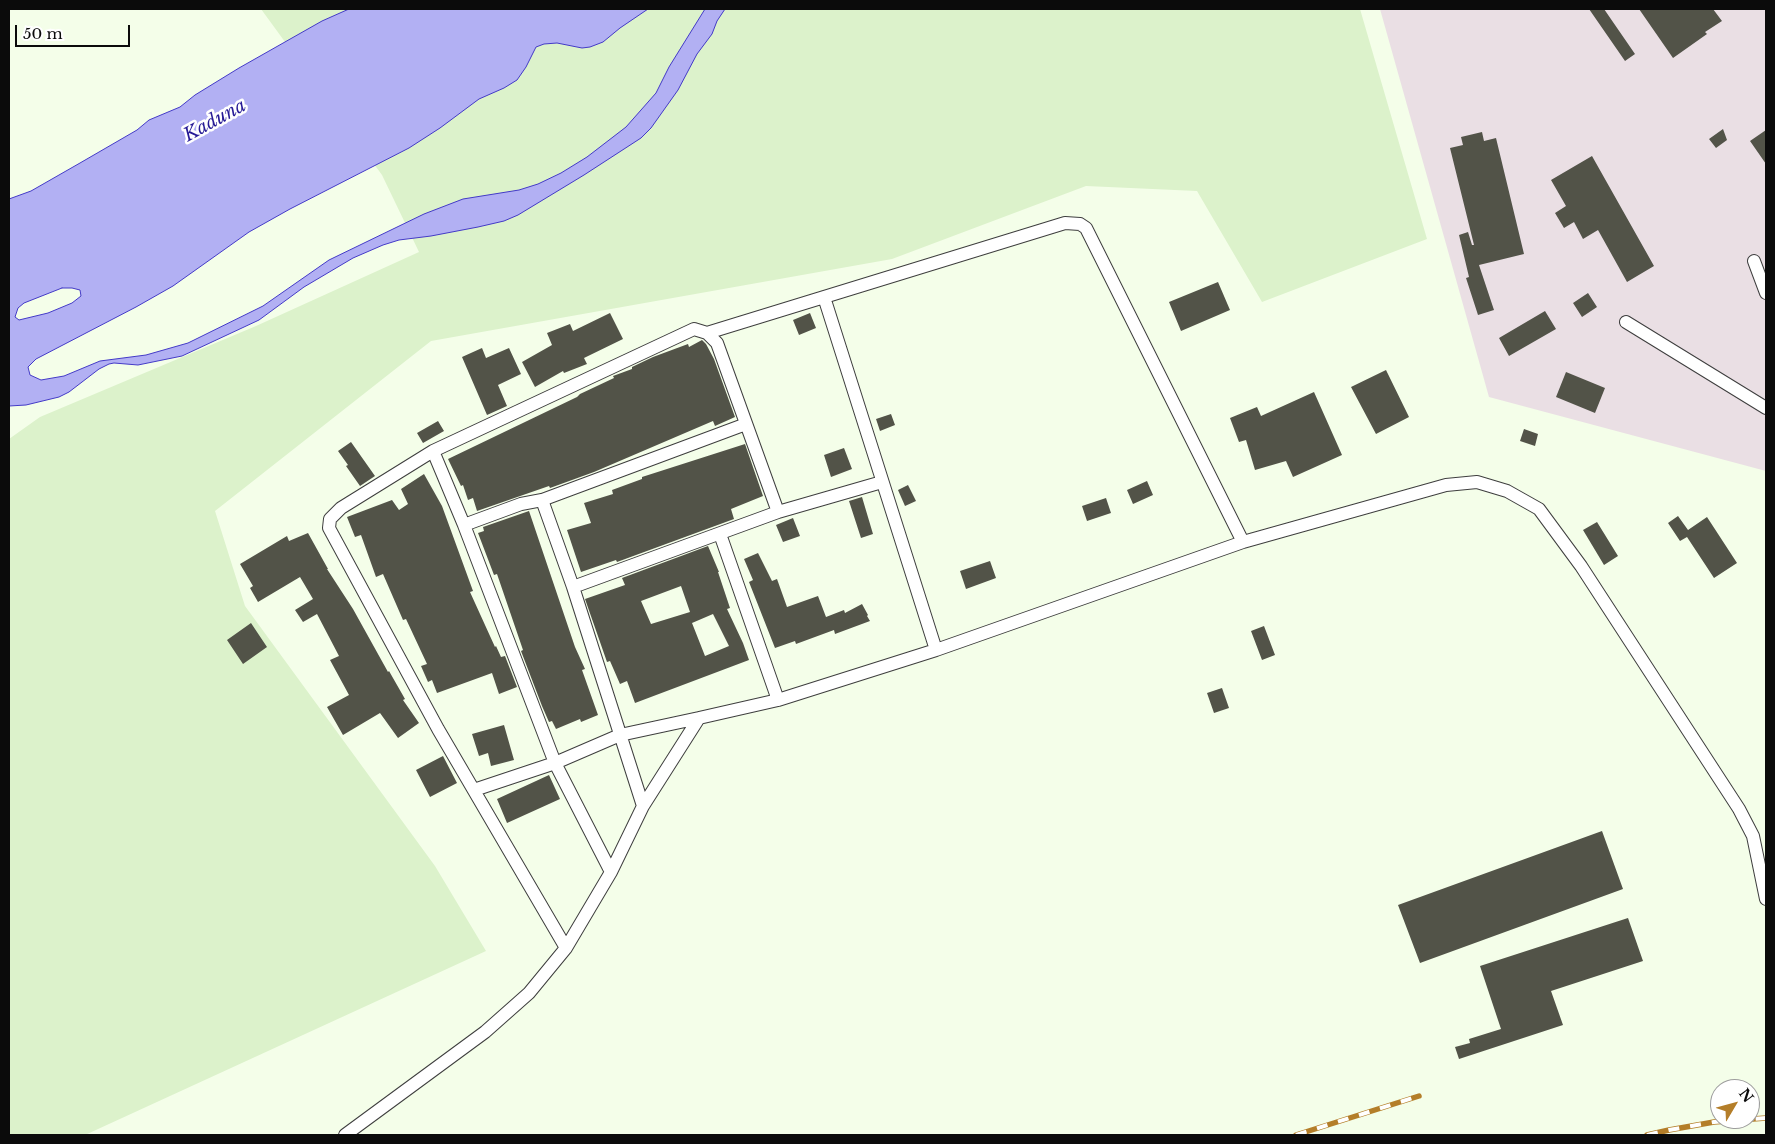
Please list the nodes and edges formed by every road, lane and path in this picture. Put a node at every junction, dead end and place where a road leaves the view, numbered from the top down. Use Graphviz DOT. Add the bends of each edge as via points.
graph roads {
  1 [pos="1754,262"];
  2 [pos="1766,293"];
  3 [pos="824,298"];
  4 [pos="1626,322"];
  5 [pos="707,334"];
  6 [pos="1766,408"];
  7 [pos="746,424"];
  8 [pos="433,451"];
  9 [pos="882,482"];
  10 [pos="542,500"];
  11 [pos="778,512"];
  12 [pos="464,525"];
  13 [pos="720,534"];
  14 [pos="1243,542"];
  15 [pos="573,588"];
  16 [pos="936,650"];
  17 [pos="778,700"];
  18 [pos="699,718"];
  19 [pos="620,735"];
  20 [pos="555,763"];
  21 [pos="474,790"];
  22 [pos="643,806"];
  23 [pos="611,872"];
  24 [pos="1766,899"];
  25 [pos="566,948"];
  26 [pos="345,1135"];
  1 -- 2 [label="street"];
  3 -- 5 [label="street"];
  3 -- 9 [label="street"];
  3 -- 14 [label="street" via="1065,223 1080,224 1086,228"];
  4 -- 6 [label="street"];
  5 -- 7 [label="street" via="717,343"];
  5 -- 8 [label="street" via="694,329"];
  7 -- 10 [label="street"];
  7 -- 11 [label="street"];
  8 -- 12 [label="street"];
  8 -- 21 [label="street" via="341,508 330,519 329,528"];
  9 -- 11 [label="street"];
  9 -- 16 [label="street"];
  10 -- 12 [label="street"];
  10 -- 15 [label="street"];
  11 -- 13 [label="street"];
  12 -- 20 [label="street"];
  13 -- 15 [label="street"];
  13 -- 17 [label="street"];
  14 -- 16 [label="street"];
  14 -- 24 [label="street" via="1446,485 1477,482 1507,491 1538,509 1581,566 1738,809 1753,836"];
  15 -- 19 [label="street"];
  16 -- 17 [label="street"];
  17 -- 18 [label="street"];
  18 -- 19 [label="street"];
  18 -- 22 [label="street"];
  19 -- 20 [label="street"];
  19 -- 22 [label="street"];
  20 -- 21 [label="street"];
  20 -- 23 [label="street"];
  21 -- 25 [label="street"];
  22 -- 23 [label="street"];
  23 -- 25 [label="street"];
  25 -- 26 [label="street" via="529,992 485,1032"];
}
